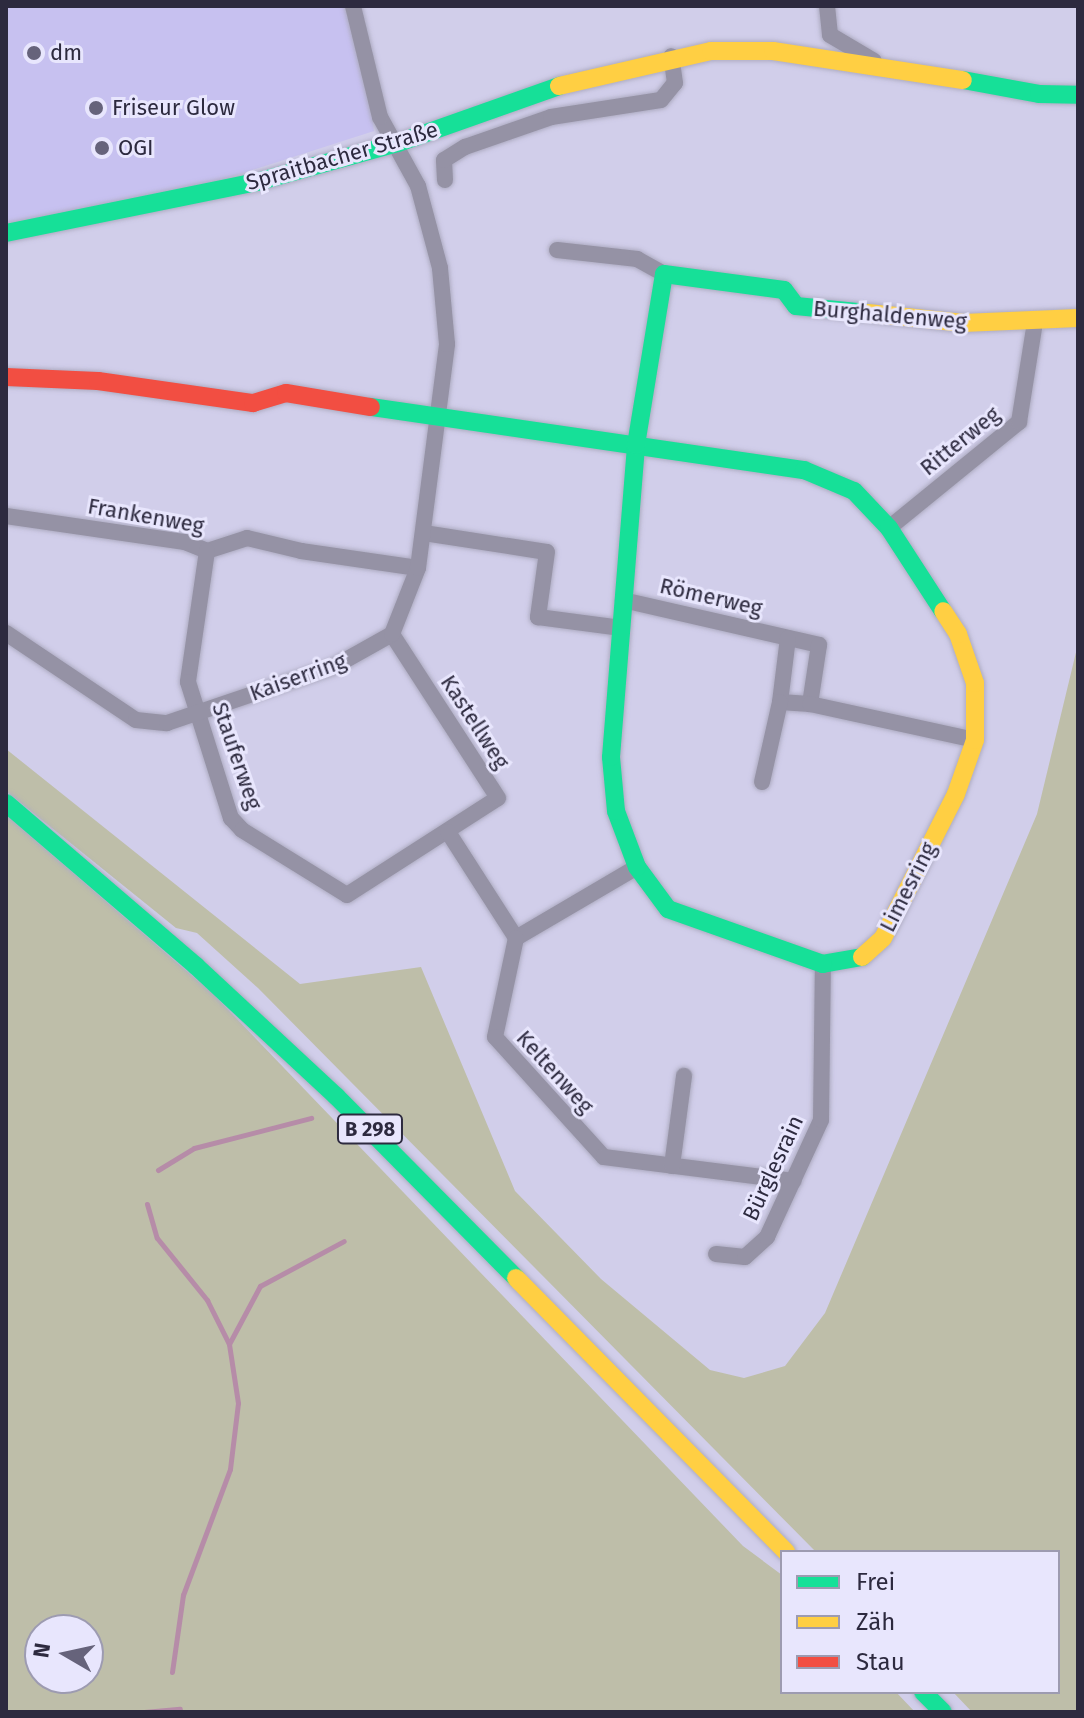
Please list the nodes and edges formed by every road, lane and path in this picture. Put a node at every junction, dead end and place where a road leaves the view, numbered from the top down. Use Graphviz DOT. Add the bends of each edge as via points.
graph roads {
  1 [pos="353,6"];
  2 [pos="827,6"];
  3 [pos="671,56"];
  4 [pos="879,64"];
  5 [pos="1078,95"];
  6 [pos="398,143"];
  7 [pos="445,180"];
  8 [pos="6,233"];
  9 [pos="557,250"];
  10 [pos="664,274"];
  11 [pos="1078,318"];
  12 [pos="1035,322"];
  13 [pos="6,377"];
  14 [pos="441,419"];
  15 [pos="636,445"];
  16 [pos="6,516"];
  17 [pos="889,528"];
  18 [pos="424,533"];
  19 [pos="207,551"];
  20 [pos="418,568"];
  21 [pos="623,600"];
  22 [pos="621,628"];
  23 [pos="6,633"];
  24 [pos="392,634"];
  25 [pos="788,638"];
  26 [pos="780,702"];
  27 [pos="810,704"];
  28 [pos="199,712"];
  29 [pos="975,740"];
  30 [pos="762,782"];
  31 [pos="6,803"];
  32 [pos="448,832"];
  33 [pos="637,867"];
  34 [pos="516,938"];
  35 [pos="823,964"];
  36 [pos="684,1076"];
  37 [pos="672,1166"];
  38 [pos="793,1181"];
  39 [pos="716,1254"];
  40 [pos="784,1550"];
  41 [pos="925,1694"];
  42 [pos="943,1712"];
  1 -- 6 [label="street" via="380,117"];
  2 -- 4 [label="street, Spraitbacher Straße" via="830,35"];
  3 -- 4 [label="street, Spraitbacher Straße" via="773,51"];
  3 -- 6 [label="street, Spraitbacher Straße" via="577,79"];
  3 -- 7 [label="street, Spraitbacher Straße" via="675,83 661,100 551,117 465,147 444,160"];
  4 -- 5 [label="street, Spraitbacher Straße" via="1039,94"];
  6 -- 8 [label="street, Spraitbacher Straße" via="194,198"];
  6 -- 14 [label="street" via="418,186 440,268 447,344"];
  9 -- 10 [label="street, Burghaldenweg" via="637,259"];
  10 -- 12 [label="street, Burghaldenweg" via="784,290 796,306 963,323"];
  10 -- 15 [label="street"];
  11 -- 12 [label="street, Burghaldenweg"];
  12 -- 17 [label="street, Ritterweg" via="1019,422"];
  13 -- 14 [label="street" via="98,381 253,403 286,393"];
  14 -- 15 [label="street, Limesring"];
  14 -- 18 [label="street"];
  15 -- 17 [label="street, Limesring" via="818,474 854,491"];
  15 -- 21 [label="street, Limesring"];
  16 -- 19 [label="street, Frankenweg" via="185,542"];
  17 -- 29 [label="street, Limesring" via="958,634 975,683"];
  18 -- 20 [label="street"];
  18 -- 22 [label="street" via="547,552 538,617"];
  19 -- 20 [label="street, Frankenweg" via="247,538"];
  19 -- 28 [label="street, Stauferweg" via="188,682"];
  20 -- 24 [label="street"];
  21 -- 22 [label="street, Limesring"];
  21 -- 25 [label="street, Römerweg"];
  22 -- 33 [label="street, Limesring" via="613,786"];
  23 -- 28 [label="street, Kaiserring" via="136,720 167,723"];
  24 -- 28 [label="street, Kaiserring" via="335,666"];
  24 -- 32 [label="street, Kastellweg" via="498,798"];
  25 -- 26 [label="street"];
  25 -- 27 [label="street, Römerweg" via="819,645"];
  26 -- 27 [label="street"];
  26 -- 30 [label="street"];
  27 -- 29 [label="street"];
  28 -- 32 [label="street, Stauferweg" via="231,818 347,895"];
  29 -- 35 [label="street, Limesring" via="956,794 883,938 862,957"];
  31 -- 40 [label="street, B 298" via="196,966 359,1118"];
  32 -- 34 [label="street"];
  33 -- 34 [label="street"];
  33 -- 35 [label="street, Limesring" via="651,892 693,922"];
  34 -- 37 [label="street, Keltenweg" via="495,1037 504,1052 604,1157"];
  35 -- 38 [label="street, Bürglesrain" via="821,1120"];
  36 -- 37 [label="street"];
  37 -- 38 [label="street, Keltenweg"];
  38 -- 39 [label="street, Bürglesrain" via="767,1237 745,1257"];
  41 -- 42 [label="street"];
}
